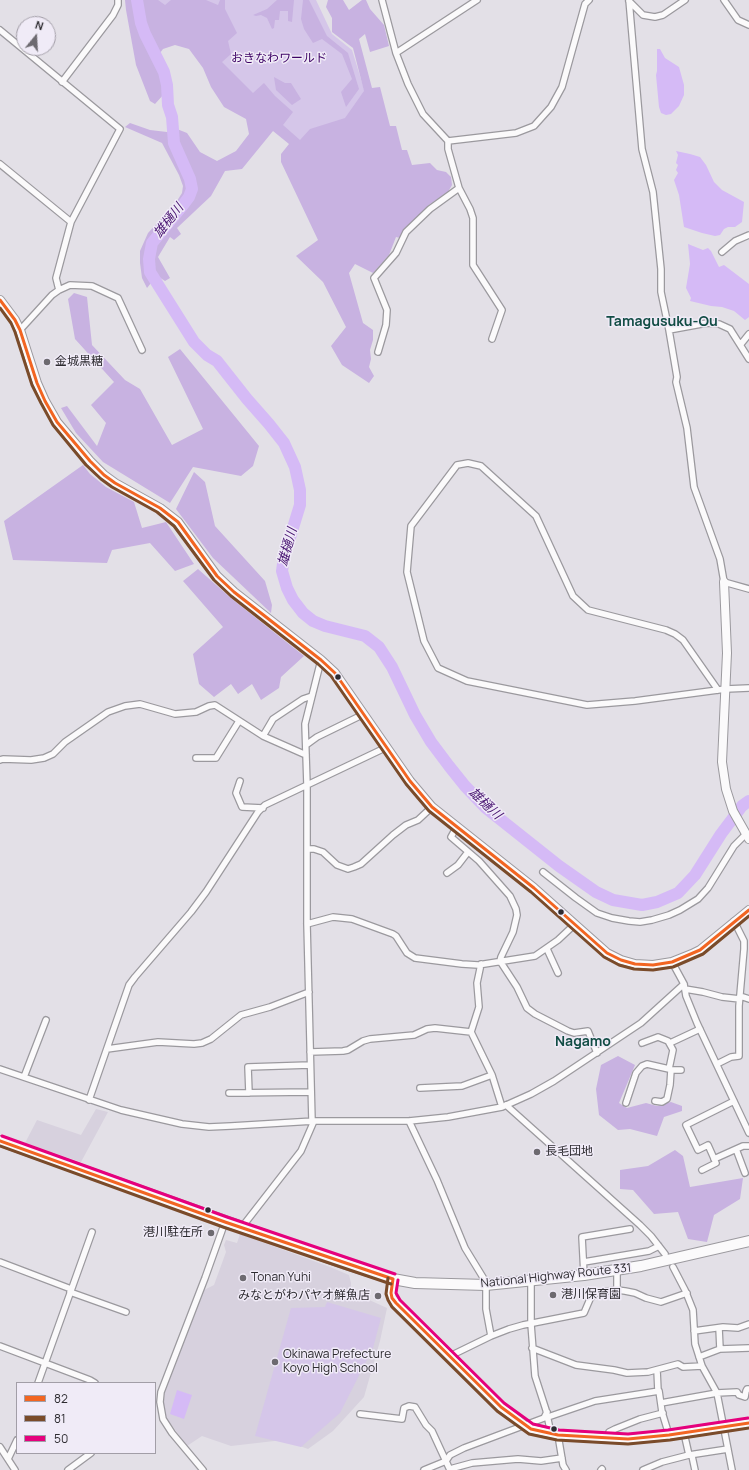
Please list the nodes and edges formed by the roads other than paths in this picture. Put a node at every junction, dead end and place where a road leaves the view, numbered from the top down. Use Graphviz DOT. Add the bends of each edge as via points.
graph roads {
  1 [pos="118,0"];
  2 [pos="382,0"];
  3 [pos="477,0"];
  4 [pos="588,0"];
  5 [pos="685,0"];
  6 [pos="724,0"];
  7 [pos="629,1"];
  8 [pos="749,27"];
  9 [pos="0,30"];
  10 [pos="396,54"];
  11 [pos="62,82"];
  12 [pos="448,141"];
  13 [pos="0,164"];
  14 [pos="459,188"];
  15 [pos="71,222"];
  16 [pos="749,235"];
  17 [pos="722,252"];
  18 [pos="59,290"];
  19 [pos="0,300"];
  20 [pos="20,330"];
  21 [pos="669,330"];
  22 [pos="749,334"];
  23 [pos="492,339"];
  24 [pos="741,344"];
  25 [pos="142,350"];
  26 [pos="378,352"];
  27 [pos="749,359"];
  28 [pos="724,582"];
  29 [pos="749,589"];
  30 [pos="321,660"];
  31 [pos="749,688"];
  32 [pos="722,689"];
  33 [pos="312,696"];
  34 [pos="364,714"];
  35 [pos="239,721"];
  36 [pos="263,736"];
  37 [pos="306,744"];
  38 [pos="387,747"];
  39 [pos="306,755"];
  40 [pos="196,758"];
  41 [pos="0,760"];
  42 [pos="240,781"];
  43 [pos="307,785"];
  44 [pos="432,807"];
  45 [pos="263,808"];
  46 [pos="456,828"];
  47 [pos="747,837"];
  48 [pos="307,849"];
  49 [pos="468,852"];
  50 [pos="543,872"];
  51 [pos="447,873"];
  52 [pos="749,910"];
  53 [pos="734,921"];
  54 [pos="307,924"];
  55 [pos="574,925"];
  56 [pos="547,949"];
  57 [pos="500,961"];
  58 [pos="672,962"];
  59 [pos="481,964"];
  60 [pos="742,972"];
  61 [pos="749,972"];
  62 [pos="558,973"];
  63 [pos="684,987"];
  64 [pos="309,992"];
  65 [pos="740,998"];
  66 [pos="749,999"];
  67 [pos="46,1020"];
  68 [pos="700,1030"];
  69 [pos="471,1032"];
  70 [pos="642,1043"];
  71 [pos="670,1043"];
  72 [pos="107,1049"];
  73 [pos="310,1052"];
  74 [pos="597,1053"];
  75 [pos="717,1064"];
  76 [pos="310,1065"];
  77 [pos="0,1069"];
  78 [pos="670,1069"];
  79 [pos="681,1070"];
  80 [pos="492,1075"];
  81 [pos="24,1077"];
  82 [pos="420,1088"];
  83 [pos="311,1092"];
  84 [pos="229,1093"];
  85 [pos="249,1093"];
  86 [pos="89,1100"];
  87 [pos="655,1101"];
  88 [pos="734,1101"];
  89 [pos="626,1103"];
  90 [pos="504,1106"];
  91 [pos="409,1120"];
  92 [pos="313,1121"];
  93 [pos="749,1133"];
  94 [pos="0,1141"];
  95 [pos="749,1146"];
  96 [pos="736,1149"];
  97 [pos="714,1159"];
  98 [pos="702,1170"];
  99 [pos="745,1172"];
  100 [pos="225,1222"];
  101 [pos="242,1227"];
  102 [pos="630,1229"];
  103 [pos="92,1232"];
  104 [pos="749,1241"];
  105 [pos="659,1246"];
  106 [pos="665,1254"];
  107 [pos="0,1262"];
  108 [pos="584,1262"];
  109 [pos="673,1267"];
  110 [pos="617,1271"];
  111 [pos="584,1275"];
  112 [pos="392,1279"];
  113 [pos="531,1281"];
  114 [pos="486,1285"];
  115 [pos="71,1290"];
  116 [pos="617,1290"];
  117 [pos="687,1293"];
  118 [pos="126,1312"];
  119 [pos="530,1324"];
  120 [pos="749,1324"];
  121 [pos="719,1328"];
  122 [pos="694,1332"];
  123 [pos="491,1336"];
  124 [pos="0,1346"];
  125 [pos="532,1348"];
  126 [pos="749,1348"];
  127 [pos="720,1349"];
  128 [pos="450,1356"];
  129 [pos="699,1357"];
  130 [pos="45,1363"];
  131 [pos="702,1366"];
  132 [pos="657,1370"];
  133 [pos="38,1382"];
  134 [pos="93,1382"];
  135 [pos="749,1389"];
  136 [pos="658,1391"];
  137 [pos="717,1393"];
  138 [pos="160,1402"];
  139 [pos="661,1403"];
  140 [pos="156,1407"];
  141 [pos="663,1413"];
  142 [pos="360,1414"];
  143 [pos="547,1415"];
  144 [pos="749,1423"];
  145 [pos="524,1426"];
  146 [pos="724,1427"];
  147 [pos="684,1433"];
  148 [pos="554,1435"];
  149 [pos="669,1435"];
  150 [pos="608,1438"];
  151 [pos="16,1442"];
  152 [pos="0,1447"];
  153 [pos="728,1449"];
  154 [pos="90,1454"];
  155 [pos="691,1455"];
  156 [pos="562,1458"];
  157 [pos="8,1459"];
  158 [pos="446,1461"];
  159 [pos="450,1469"];
  160 [pos="15,1470"];
  161 [pos="68,1470"];
  162 [pos="202,1470"];
  163 [pos="427,1470"];
  164 [pos="566,1470"];
  165 [pos="643,1470"];
  166 [pos="695,1470"];
  167 [pos="732,1470"];
  1 -- 11 [label="street" via="113,15"];
  2 -- 10 [label="street"];
  3 -- 10 [label="street"];
  4 -- 12 [label="street" via="562,87 551,107 534,126 516,133"];
  5 -- 7 [label="street" via="655,17 643,15"];
  6 -- 8 [label="street" via="738,20"];
  7 -- 21 [label="street" via="642,149 653,192 661,292"];
  9 -- 11 [label="street"];
  10 -- 12 [label="street" via="423,114"];
  11 -- 15 [label="street" via="120,129"];
  12 -- 14 [label="street" via="448,150"];
  13 -- 15 [label="street"];
  14 -- 23 [label="street" via="473,218 473,265 502,310"];
  14 -- 26 [label="street" via="430,209 406,232 396,253 374,278 387,310 386,325"];
  15 -- 18 [label="street" via="56,278"];
  16 -- 17 [label="street" via="735,241"];
  18 -- 20 [label="street"];
  18 -- 25 [label="street" via="70,285 92,286 118,298"];
  19 -- 20 [label="main road"];
  20 -- 30 [label="main road" via="45,402 57,422 90,462 115,483 169,514 186,531 217,576"];
  21 -- 24 [label="street" via="708,323 719,324 730,329"];
  21 -- 28 [label="street" via="676,382 687,428 694,487 720,559"];
  22 -- 24 [label="street"];
  24 -- 27 [label="street"];
  28 -- 29 [label="street"];
  28 -- 32 [label="main road" via="727,653"];
  30 -- 33 [label="street"];
  30 -- 34 [label="main road" via="343,683"];
  31 -- 32 [label="street"];
  32 -- 32 [label="street" via="587,705 467,681 438,668 424,641 407,572 411,526 457,465 468,463 481,466 536,516 573,596 588,610 675,634 683,640"];
  32 -- 47 [label="main road" via="722,762 726,790 733,811"];
  33 -- 36 [label="street" via="273,719"];
  33 -- 37 [label="street" via="305,724"];
  34 -- 37 [label="street"];
  34 -- 38 [label="main road"];
  35 -- 36 [label="street"];
  35 -- 40 [label="street" via="216,758"];
  35 -- 41 [label="street" via="214,705 196,712 175,714 140,704 124,706 108,712 65,742 53,754 44,758"];
  36 -- 39 [label="street"];
  37 -- 39 [label="street"];
  38 -- 43 [label="street"];
  38 -- 44 [label="main road"];
  39 -- 43 [label="street"];
  42 -- 45 [label="street" via="236,793 242,807"];
  43 -- 45 [label="street"];
  43 -- 48 [label="street"];
  44 -- 46 [label="main road"];
  44 -- 48 [label="street" via="354,867 348,869 337,865 323,852"];
  45 -- 72 [label="street" via="206,892 132,981"];
  46 -- 49 [label="street" via="451,837"];
  46 -- 55 [label="main road" via="534,888"];
  47 -- 50 [label="street" via="734,846 708,888 698,899 669,916 652,920 629,921 597,913"];
  48 -- 54 [label="street"];
  49 -- 51 [label="street" via="458,865"];
  49 -- 57 [label="street" via="510,896 516,909 513,932"];
  52 -- 53 [label="main road"];
  53 -- 58 [label="main road" via="692,954"];
  53 -- 60 [label="street" via="744,941"];
  54 -- 59 [label="street" via="333,917 352,919 393,934 415,958"];
  54 -- 64 [label="street"];
  55 -- 56 [label="street"];
  55 -- 58 [label="main road" via="607,953 621,960 652,965"];
  56 -- 57 [label="street" via="535,956"];
  56 -- 62 [label="street"];
  57 -- 59 [label="street"];
  57 -- 74 [label="street" via="529,1010 568,1031 588,1031"];
  58 -- 63 [label="street"];
  59 -- 69 [label="street" via="477,983 479,1007"];
  60 -- 61 [label="street"];
  60 -- 65 [label="street"];
  63 -- 65 [label="street" via="722,997"];
  63 -- 68 [label="street"];
  63 -- 74 [label="street" via="641,1023"];
  64 -- 72 [label="street" via="241,1015 202,1043 158,1042"];
  64 -- 73 [label="street"];
  65 -- 66 [label="street"];
  65 -- 75 [label="street" via="739,1056"];
  67 -- 81 [label="street"];
  68 -- 71 [label="street"];
  68 -- 75 [label="street"];
  69 -- 73 [label="street" via="435,1028 414,1035 370,1039 343,1051"];
  69 -- 80 [label="street"];
  70 -- 71 [label="street" via="658,1037"];
  71 -- 78 [label="street" via="674,1050"];
  72 -- 86 [label="street"];
  73 -- 76 [label="street"];
  74 -- 90 [label="street" via="554,1081"];
  75 -- 88 [label="street"];
  76 -- 83 [label="street"];
  76 -- 85 [label="street" via="248,1067"];
  77 -- 81 [label="street"];
  78 -- 79 [label="street"];
  78 -- 87 [label="street" via="670,1091 667,1099 662,1102"];
  78 -- 89 [label="street" via="647,1064 642,1066 636,1073"];
  80 -- 82 [label="street" via="462,1086"];
  80 -- 90 [label="street"];
  81 -- 86 [label="street"];
  83 -- 85 [label="street"];
  83 -- 92 [label="street"];
  84 -- 85 [label="street"];
  86 -- 92 [label="street" via="159,1119 209,1127"];
  88 -- 93 [label="street"];
  88 -- 97 [label="street" via="686,1125 698,1150 708,1146"];
  90 -- 91 [label="street" via="448,1117"];
  90 -- 105 [label="street" via="640,1225"];
  91 -- 92 [label="street"];
  91 -- 114 [label="street" via="466,1248"];
  92 -- 101 [label="street" via="301,1151"];
  94 -- 100 [label="highway, National Highway Route 331"];
  95 -- 96 [label="street"];
  96 -- 97 [label="street"];
  96 -- 99 [label="street"];
  97 -- 98 [label="street" via="716,1163"];
  100 -- 101 [label="highway, National Highway Route 331"];
  100 -- 138 [label="street" via="161,1392"];
  101 -- 112 [label="highway, National Highway Route 331"];
  102 -- 108 [label="street" via="582,1236"];
  103 -- 115 [label="street"];
  104 -- 110 [label="highway, National Highway Route 331"];
  105 -- 106 [label="street"];
  105 -- 108 [label="street" via="649,1251"];
  107 -- 115 [label="street"];
  108 -- 111 [label="street"];
  109 -- 117 [label="street"];
  110 -- 111 [label="highway, National Highway Route 331"];
  110 -- 116 [label="street"];
  111 -- 113 [label="highway, National Highway Route 331"];
  112 -- 114 [label="highway, National Highway Route 331" via="420,1283"];
  112 -- 128 [label="main road" via="392,1298"];
  113 -- 114 [label="highway, National Highway Route 331"];
  113 -- 119 [label="street"];
  114 -- 123 [label="street" via="486,1309"];
  115 -- 118 [label="street"];
  115 -- 130 [label="street"];
  116 -- 117 [label="street" via="661,1302"];
  116 -- 119 [label="street" via="594,1294 584,1313"];
  117 -- 122 [label="street" via="693,1310"];
  119 -- 123 [label="street"];
  119 -- 125 [label="street"];
  120 -- 121 [label="street" via="738,1328"];
  121 -- 122 [label="street"];
  121 -- 127 [label="street"];
  122 -- 129 [label="street"];
  123 -- 128 [label="street"];
  124 -- 130 [label="street"];
  125 -- 132 [label="street" via="576,1365 627,1373"];
  125 -- 143 [label="street" via="535,1376"];
  126 -- 127 [label="street"];
  127 -- 129 [label="street"];
  128 -- 145 [label="main road" via="501,1407"];
  129 -- 131 [label="street"];
  130 -- 133 [label="street"];
  130 -- 134 [label="street"];
  131 -- 132 [label="street" via="683,1367 678,1364"];
  131 -- 137 [label="street"];
  132 -- 136 [label="street"];
  135 -- 137 [label="street" via="745,1397 737,1392"];
  136 -- 139 [label="street"];
  136 -- 143 [label="street" via="595,1401"];
  137 -- 139 [label="street"];
  137 -- 146 [label="street"];
  138 -- 140 [label="street"];
  138 -- 162 [label="street" via="163,1419"];
  139 -- 141 [label="street"];
  141 -- 149 [label="street"];
  141 -- 150 [label="street" via="615,1429 609,1432"];
  142 -- 158 [label="street" via="402,1419 404,1408 415,1407 432,1431"];
  143 -- 145 [label="street"];
  143 -- 148 [label="street"];
  144 -- 146 [label="main road"];
  145 -- 148 [label="main road"];
  145 -- 158 [label="street" via="464,1448 450,1455"];
  146 -- 147 [label="main road"];
  146 -- 153 [label="street"];
  147 -- 149 [label="main road"];
  147 -- 155 [label="street"];
  148 -- 150 [label="main road"];
  148 -- 156 [label="street"];
  149 -- 150 [label="main road"];
  151 -- 157 [label="street"];
  152 -- 157 [label="street"];
  153 -- 155 [label="street"];
  153 -- 167 [label="street"];
  154 -- 161 [label="street"];
  155 -- 165 [label="street"];
  155 -- 166 [label="street"];
  156 -- 159 [label="street" via="472,1463"];
  156 -- 164 [label="street"];
  157 -- 160 [label="street"];
  158 -- 159 [label="street"];
  158 -- 163 [label="street"];
}
